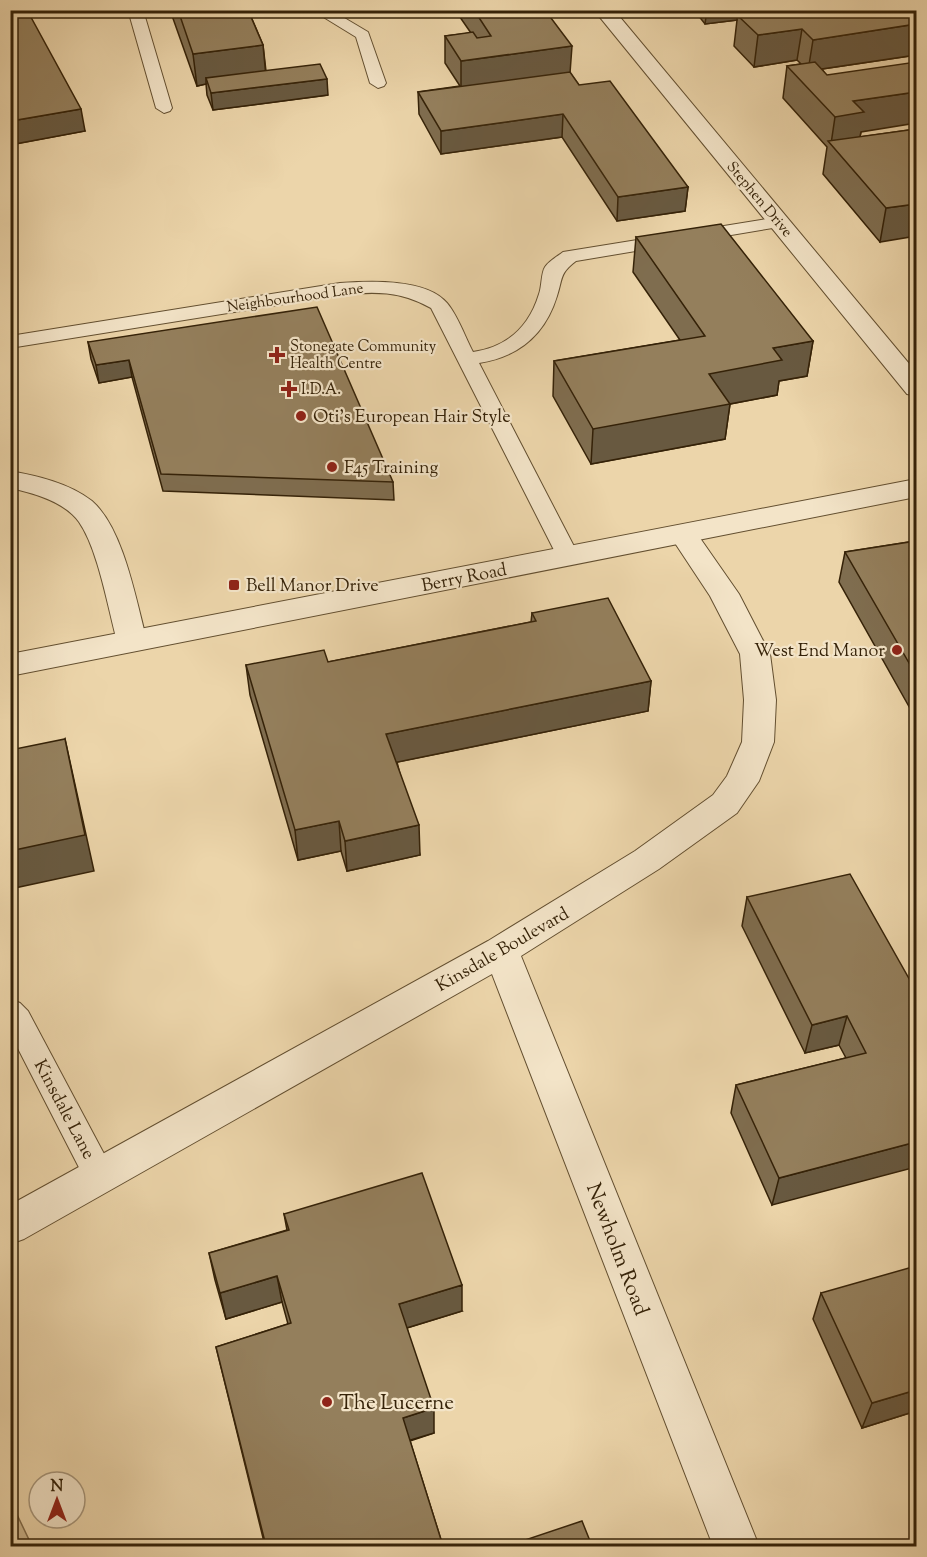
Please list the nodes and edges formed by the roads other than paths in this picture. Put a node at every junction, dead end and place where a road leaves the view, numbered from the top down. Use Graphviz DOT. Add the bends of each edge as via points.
graph roads {
  1 [pos="135,10"];
  2 [pos="319,10"];
  3 [pos="603,10"];
  4 [pos="378,83"];
  5 [pos="164,108"];
  6 [pos="779,222"];
  7 [pos="10,342"];
  8 [pos="469,359"];
  9 [pos="916,388"];
  10 [pos="10,479"];
  11 [pos="916,488"];
  12 [pos="683,534"];
  13 [pos="568,556"];
  14 [pos="132,641"];
  15 [pos="10,665"];
  16 [pos="501,951"];
  17 [pos="10,1011"];
  18 [pos="100,1177"];
  19 [pos="10,1226"];
  20 [pos="736,1546"];
  1 -- 5 [label="lane"];
  2 -- 4 [label="lane" via="363,35"];
  3 -- 6 [label="street, Stephen Drive"];
  6 -- 8 [label="lane" via="570,256 553,269 552,287 534,325 520,342 499,353"];
  6 -- 9 [label="street, Stephen Drive"];
  7 -- 8 [label="lane, Neighbourhood Lane" via="379,285 414,290 439,304"];
  8 -- 13 [label="lane, Neighbourhood Lane"];
  10 -- 14 [label="street" via="65,497 89,515 105,552"];
  11 -- 12 [label="street, Berry Road"];
  12 -- 13 [label="street, Berry Road"];
  12 -- 16 [label="street, Kinsdale Boulevard" via="724,594 754,654 760,700 758,742 742,781 725,804 647,860"];
  13 -- 14 [label="street, Berry Road"];
  14 -- 15 [label="street, Berry Road"];
  16 -- 18 [label="street, Kinsdale Boulevard"];
  16 -- 20 [label="street, Newholm Road"];
  17 -- 18 [label="lane, Kinsdale Lane"];
  18 -- 19 [label="street, Kinsdale Boulevard"];
}
